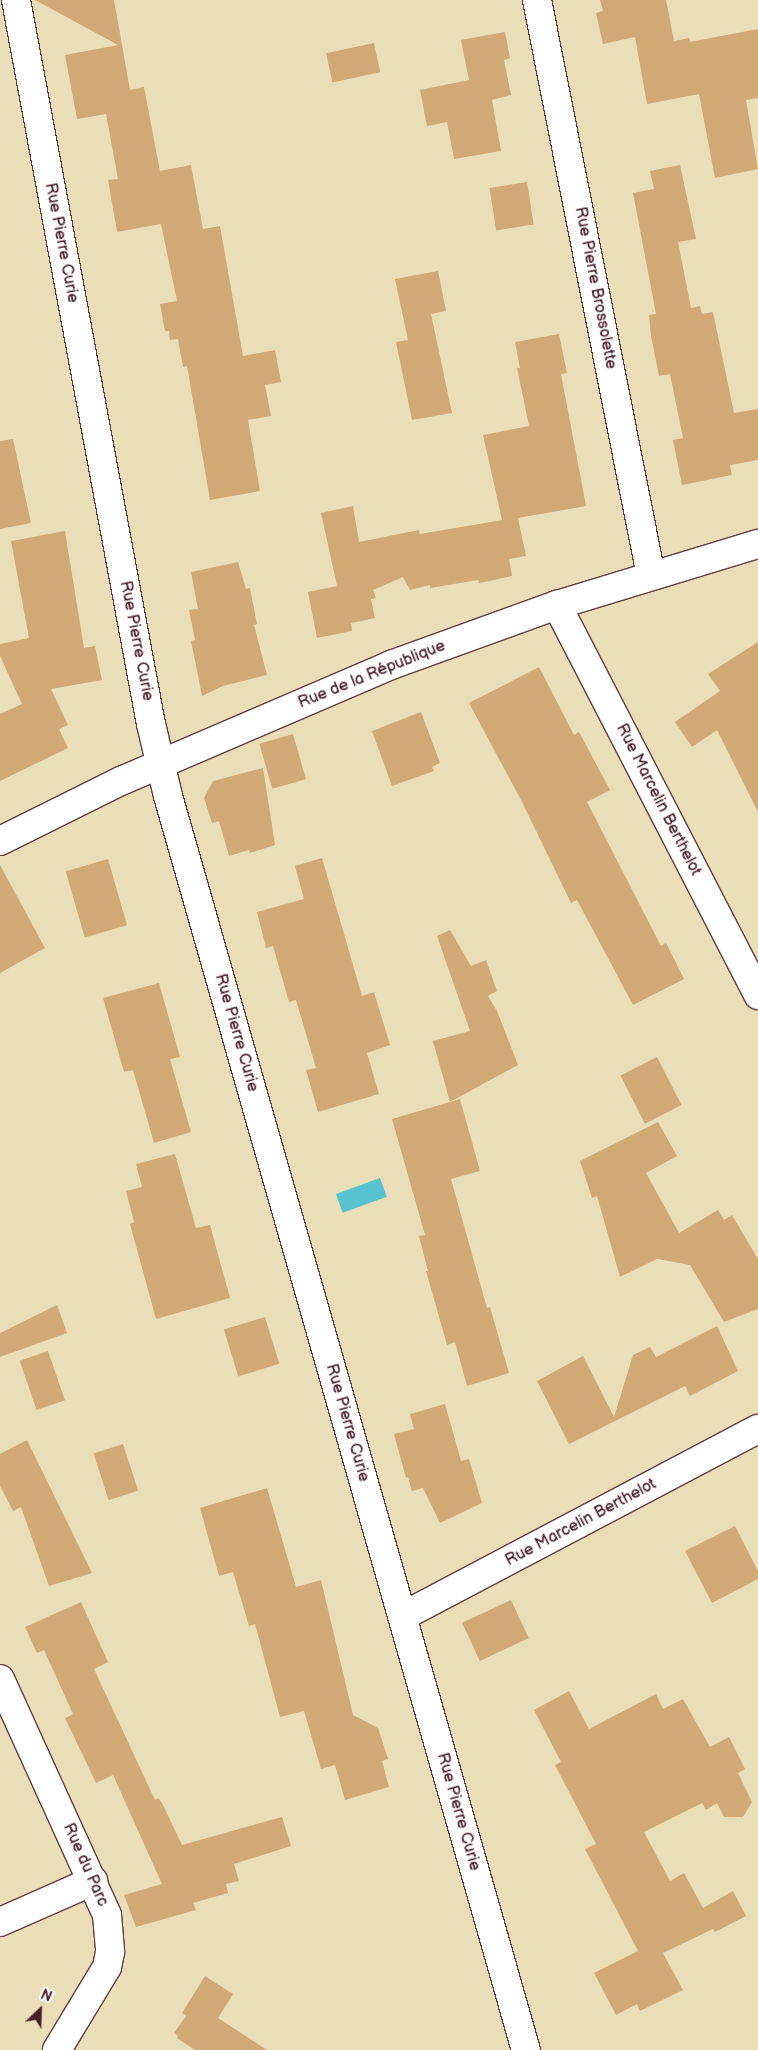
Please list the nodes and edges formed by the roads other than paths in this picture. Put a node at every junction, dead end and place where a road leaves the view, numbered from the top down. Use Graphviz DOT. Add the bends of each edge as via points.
graph roads {
  1 [pos="16,0"];
  2 [pos="538,0"];
  3 [pos="758,544"];
  4 [pos="651,576"];
  5 [pos="557,605"];
  6 [pos="161,764"];
  7 [pos="0,841"];
  8 [pos="758,995"];
  9 [pos="758,1429"];
  10 [pos="403,1616"];
  11 [pos="0,1679"];
  12 [pos="93,1881"];
  13 [pos="0,1922"];
  14 [pos="57,2050"];
  15 [pos="526,2050"];
  1 -- 6 [label="street, Rue Pierre Curie"];
  2 -- 4 [label="street, Rue Pierre Brossolette"];
  3 -- 4 [label="street, Rue de la République"];
  4 -- 5 [label="street, Rue de la République"];
  5 -- 6 [label="street, Rue de la République" via="391,665"];
  5 -- 8 [label="street, Rue Marcelin Berthelot"];
  6 -- 7 [label="street, Rue de la République"];
  6 -- 10 [label="street, Rue Pierre Curie"];
  9 -- 10 [label="street, Rue Marcelin Berthelot"];
  10 -- 15 [label="street, Rue Pierre Curie"];
  11 -- 12 [label="street, Rue du Parc"];
  12 -- 13 [label="street"];
  12 -- 14 [label="street, Rue du Parc" via="107,1915 110,1952 107,1967"];
}
